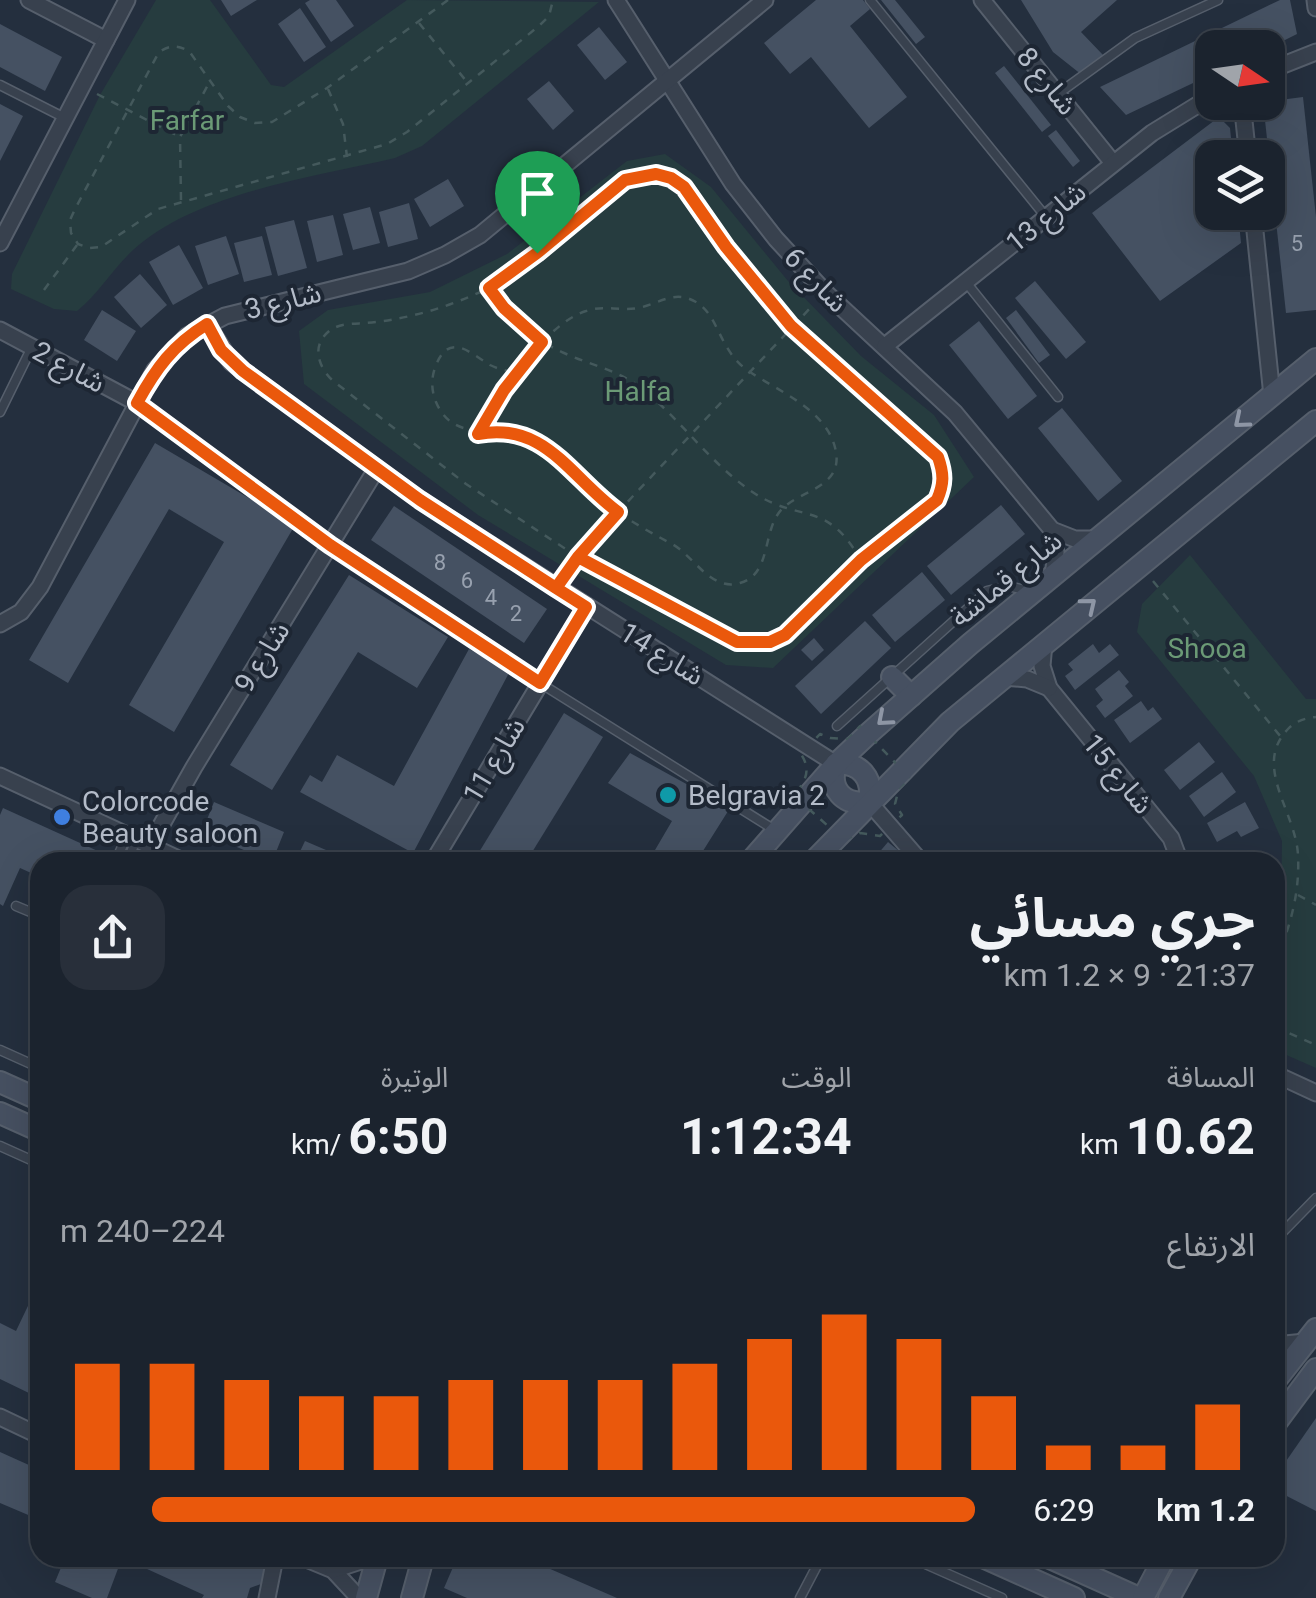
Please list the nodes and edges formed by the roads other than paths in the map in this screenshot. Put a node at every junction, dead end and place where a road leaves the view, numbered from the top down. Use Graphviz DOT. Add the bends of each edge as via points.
graph roads {
  1 [pos="28,0"];
  2 [pos="127,0"];
  3 [pos="616,0"];
  4 [pos="765,0"];
  5 [pos="870,0"];
  6 [pos="982,0"];
  7 [pos="1315,0"];
  8 [pos="1213,1"];
  9 [pos="1316,8"];
  10 [pos="106,40"];
  11 [pos="1316,52"];
  12 [pos="1285,64"];
  13 [pos="666,79"];
  14 [pos="0,85"];
  15 [pos="1058,94"];
  16 [pos="1195,106"];
  17 [pos="65,118"];
  18 [pos="1113,163"];
  19 [pos="1046,217"];
  20 [pos="1255,230"];
  21 [pos="2,235"];
  22 [pos="966,281"];
  23 [pos="207,324"];
  24 [pos="0,330"];
  25 [pos="885,346"];
  26 [pos="32,348"];
  27 [pos="1316,359"];
  28 [pos="1272,396"];
  29 [pos="1058,398"];
  30 [pos="137,403"];
  31 [pos="0,412"];
  32 [pos="1316,420"];
  33 [pos="1306,436"];
  34 [pos="378,468"];
  35 [pos="1052,530"];
  36 [pos="1099,538"];
  37 [pos="330,545"];
  38 [pos="1054,576"];
  39 [pos="1034,592"];
  40 [pos="586,607"];
  41 [pos="0,624"];
  42 [pos="1044,642"];
  43 [pos="892,677"];
  44 [pos="1003,677"];
  45 [pos="540,683"];
  46 [pos="1049,688"];
  47 [pos="911,696"];
  48 [pos="837,726"];
  49 [pos="836,764"];
  50 [pos="0,776"];
  51 [pos="869,802"];
  52 [pos="777,831"];
  53 [pos="137,841"];
  54 [pos="125,852"];
  55 [pos="132,852"];
  56 [pos="162,852"];
  57 [pos="439,852"];
  58 [pos="759,852"];
  59 [pos="822,852"];
  60 [pos="912,852"];
  61 [pos="1176,852"];
  62 [pos="16,906"];
  63 [pos="30,912"];
  64 [pos="0,1050"];
  65 [pos="30,1064"];
  66 [pos="1285,1078"];
  67 [pos="0,1082"];
  68 [pos="1316,1092"];
  69 [pos="30,1096"];
  70 [pos="0,1113"];
  71 [pos="30,1126"];
  72 [pos="0,1146"];
  73 [pos="30,1160"];
  74 [pos="1316,1198"];
  75 [pos="1285,1230"];
  76 [pos="1311,1336"];
  77 [pos="1285,1342"];
  78 [pos="1285,1368"];
  79 [pos="1311,1379"];
  80 [pos="1285,1412"];
  81 [pos="0,1416"];
  82 [pos="30,1431"];
  83 [pos="273,1567"];
  84 [pos="326,1567"];
  85 [pos="343,1567"];
  86 [pos="371,1567"];
  87 [pos="421,1567"];
  88 [pos="816,1567"];
  89 [pos="932,1567"];
  90 [pos="1004,1567"];
  91 [pos="1074,1567"];
  92 [pos="1159,1567"];
  93 [pos="1186,1567"];
  94 [pos="333,1570"];
  95 [pos="1059,1594"];
  96 [pos="416,1595"];
  97 [pos="267,1598"];
  98 [pos="362,1598"];
  99 [pos="800,1598"];
  100 [pos="1002,1598"];
  101 [pos="1141,1598"];
  102 [pos="1169,1598"];
  1 -- 10 [label="street"];
  2 -- 10 [label="street"];
  3 -- 13 [label="street, شارع 6"];
  4 -- 13 [label="street, شارع 3"];
  5 -- 19 [label="lane"];
  6 -- 15 [label="street, شارع 8"];
  7 -- 9 [label="street"];
  8 -- 15 [label="lane" via="1135,38"];
  10 -- 17 [label="street"];
  11 -- 12 [label="street"];
  13 -- 23 [label="street, شارع 3" via="480,235 446,255"];
  13 -- 25 [label="street, شارع 6" via="776,239"];
  14 -- 17 [label="lane"];
  15 -- 18 [label="street, شارع 8"];
  16 -- 18 [label="street, شارع 13"];
  17 -- 21 [label="street"];
  18 -- 19 [label="street, شارع 13"];
  19 -- 22 [label="street, شارع 13"];
  20 -- 28 [label="street"];
  22 -- 25 [label="street, شارع 13"];
  22 -- 29 [label="lane"];
  23 -- 30 [label="street, شارع 3" via="170,352"];
  23 -- 34 [label="street, شارع 14" via="231,362"];
  24 -- 26 [label="street, شارع 2"];
  25 -- 35 [label="street, شارع 6" via="955,413"];
  26 -- 30 [label="street, شارع 2"];
  26 -- 31 [label="lane"];
  27 -- 28 [label="street, شارع قماشة"];
  28 -- 36 [label="street, شارع قماشة, one-way"];
  30 -- 37 [label="lane"];
  30 -- 41 [label="street, شارع 3" via="40,588 21,612"];
  32 -- 33 [label="street"];
  42 -- 33 [label="street, one-way"];
  34 -- 37 [label="street, شارع 9"];
  34 -- 40 [label="street, شارع 14"];
  35 -- 36 [label="street" via="1075,539"];
  35 -- 38 [label="street"];
  36 -- 38 [label="street, شارع قماشة"];
  37 -- 45 [label="lane"];
  37 -- 53 [label="street, شارع 9" via="194,767"];
  38 -- 39 [label="street, شارع قماشة"];
  39 -- 43 [label="lane" via="1008,586 987,591"];
  39 -- 47 [label="street, شارع قماشة"];
  40 -- 45 [label="street, شارع 11"];
  40 -- 49 [label="street, شارع 14"];
  42 -- 44 [label="street"];
  42 -- 46 [label="street"];
  43 -- 47 [label="street"];
  43 -- 48 [label="lane"];
  44 -- 46 [label="street"];
  44 -- 51 [label="street"];
  45 -- 52 [label="lane"];
  45 -- 57 [label="street, شارع 11"];
  46 -- 61 [label="street, شارع 15"];
  47 -- 49 [label="street, شارع قماشة, one-way"];
  49 -- 51 [label="street" via="864,773"];
  49 -- 51 [label="street" via="837,792 848,801"];
  49 -- 52 [label="street, شارع قماشة"];
  50 -- 53 [label="street"];
  51 -- 59 [label="street"];
  51 -- 60 [label="street"];
  52 -- 58 [label="street, شارع قماشة"];
  53 -- 54 [label="lane"];
  53 -- 55 [label="lane"];
  53 -- 56 [label="street"];
  62 -- 63 [label="lane"];
  64 -- 65 [label="lane"];
  66 -- 68 [label="street"];
  67 -- 69 [label="street"];
  70 -- 71 [label="street"];
  72 -- 73 [label="lane"];
  74 -- 75 [label="lane"];
  76 -- 77 [label="street"];
  76 -- 78 [label="street"];
  79 -- 80 [label="street"];
  81 -- 82 [label="street"];
  83 -- 97 [label="street"];
  84 -- 94 [label="street"];
  85 -- 94 [label="street"];
  86 -- 98 [label="street"];
  87 -- 96 [label="street"];
  88 -- 99 [label="lane"];
  89 -- 100 [label="lane"];
  90 -- 95 [label="street"];
  91 -- 101 [label="street"];
  92 -- 101 [label="street"];
  93 -- 102 [label="street"];
  94 -- 98 [label="street"];
}
